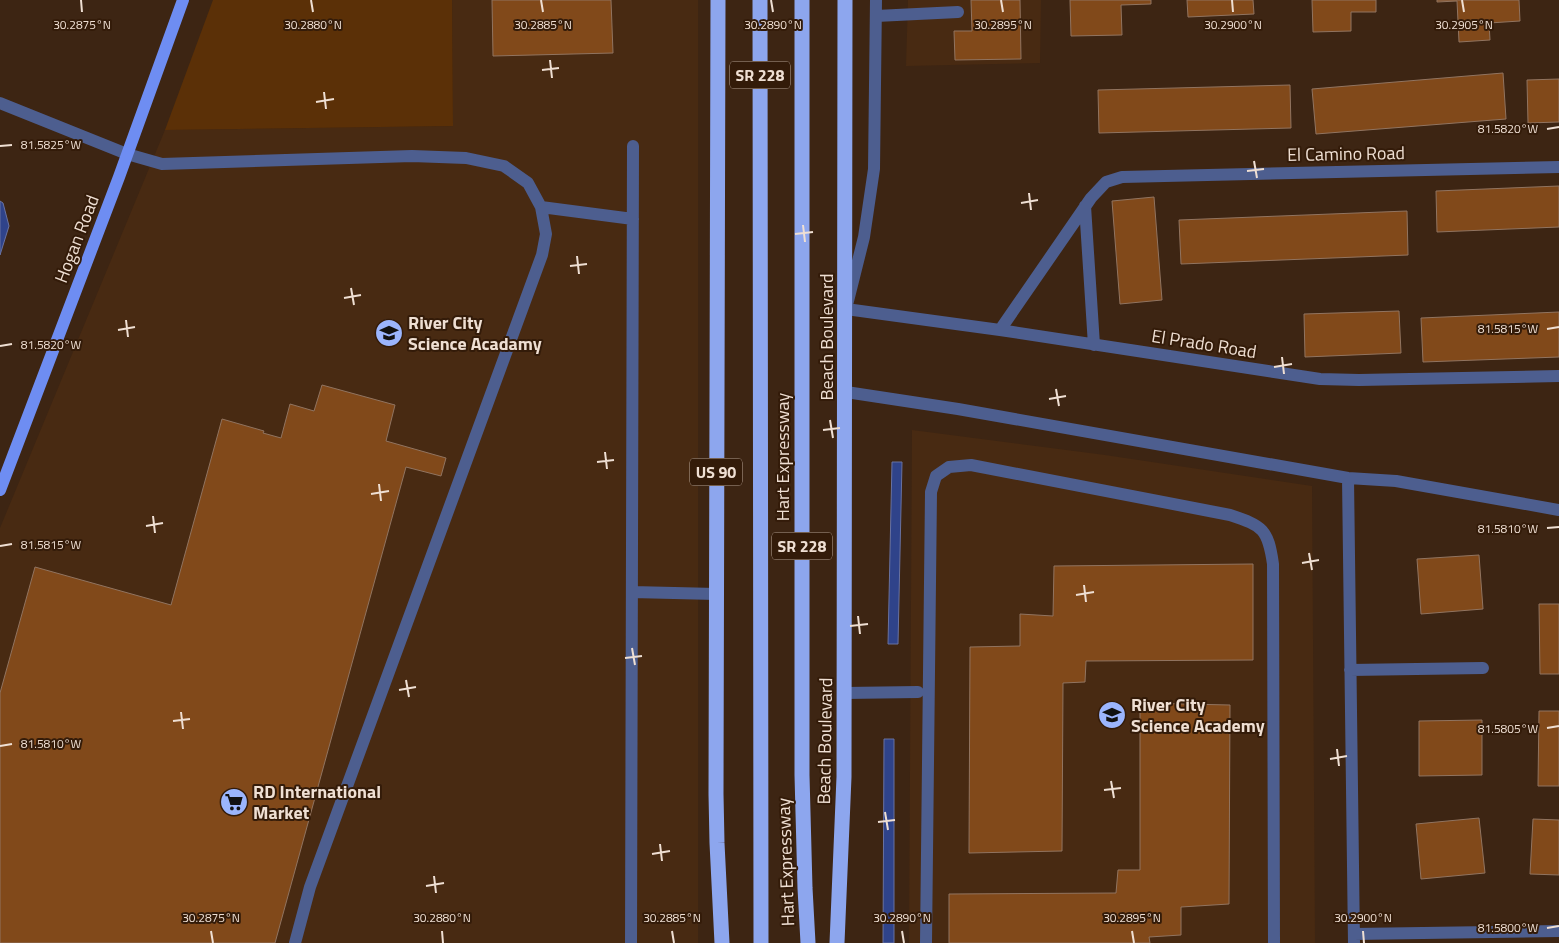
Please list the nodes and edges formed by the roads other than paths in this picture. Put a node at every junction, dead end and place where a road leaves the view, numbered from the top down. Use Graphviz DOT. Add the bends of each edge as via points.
graph roads {
  1 [pos="183,0"];
  2 [pos="718,0"];
  3 [pos="760,0"];
  4 [pos="802,0"];
  5 [pos="846,0"];
  6 [pos="876,0"];
  7 [pos="958,12"];
  8 [pos="876,16"];
  9 [pos="0,103"];
  10 [pos="633,146"];
  11 [pos="128,154"];
  12 [pos="1559,167"];
  13 [pos="1085,206"];
  14 [pos="541,207"];
  15 [pos="633,219"];
  16 [pos="846,309"];
  17 [pos="1000,330"];
  18 [pos="1094,345"];
  19 [pos="1559,376"];
  20 [pos="846,392"];
  21 [pos="1348,478"];
  22 [pos="0,490"];
  23 [pos="1559,510"];
  24 [pos="632,592"];
  25 [pos="716,594"];
  26 [pos="1484,668"];
  27 [pos="1350,670"];
  28 [pos="923,692"];
  29 [pos="845,693"];
  30 [pos="1559,931"];
  31 [pos="1354,939"];
  32 [pos="295,943"];
  33 [pos="630,943"];
  34 [pos="722,943"];
  35 [pos="761,943"];
  36 [pos="808,943"];
  37 [pos="837,943"];
  38 [pos="926,943"];
  39 [pos="1274,943"];
  1 -- 11 [label="main road, Hogan Road"];
  2 -- 25 [label="highway, US 90"];
  3 -- 35 [label="highway, Hart Expressway / SR 228"];
  4 -- 36 [label="highway, Hart Expressway / SR 228" via="802,775"];
  5 -- 16 [label="highway, Beach Boulevard"];
  6 -- 8 [label="street"];
  7 -- 8 [label="street"];
  8 -- 16 [label="street" via="872,190 860,258"];
  9 -- 11 [label="street"];
  10 -- 15 [label="street"];
  11 -- 14 [label="street" via="162,164 412,156 466,158 504,166 528,183"];
  11 -- 22 [label="main road, Hogan Road"];
  12 -- 13 [label="street, El Camino Road" via="1122,177 1106,182"];
  13 -- 17 [label="street, El Camino Road"];
  13 -- 18 [label="street"];
  14 -- 15 [label="street"];
  14 -- 32 [label="street" via="546,234 542,255 313,879"];
  15 -- 24 [label="street"];
  16 -- 17 [label="street, El Prado Road"];
  16 -- 20 [label="highway, Beach Boulevard"];
  17 -- 18 [label="street, El Prado Road"];
  18 -- 19 [label="street, El Prado Road" via="1320,379"];
  20 -- 21 [label="street"];
  20 -- 29 [label="highway, Beach Boulevard"];
  21 -- 23 [label="street" via="1396,481"];
  21 -- 27 [label="street"];
  24 -- 25 [label="street"];
  24 -- 33 [label="street"];
  25 -- 34 [label="highway, US 90" via="717,843"];
  26 -- 27 [label="street"];
  27 -- 31 [label="street"];
  28 -- 29 [label="street"];
  28 -- 38 [label="street"];
  28 -- 39 [label="street" via="931,492 936,476 949,467 971,465 1230,515 1255,523 1266,534 1273,564"];
  29 -- 37 [label="highway, Beach Boulevard"];
  30 -- 31 [label="street"];
}
